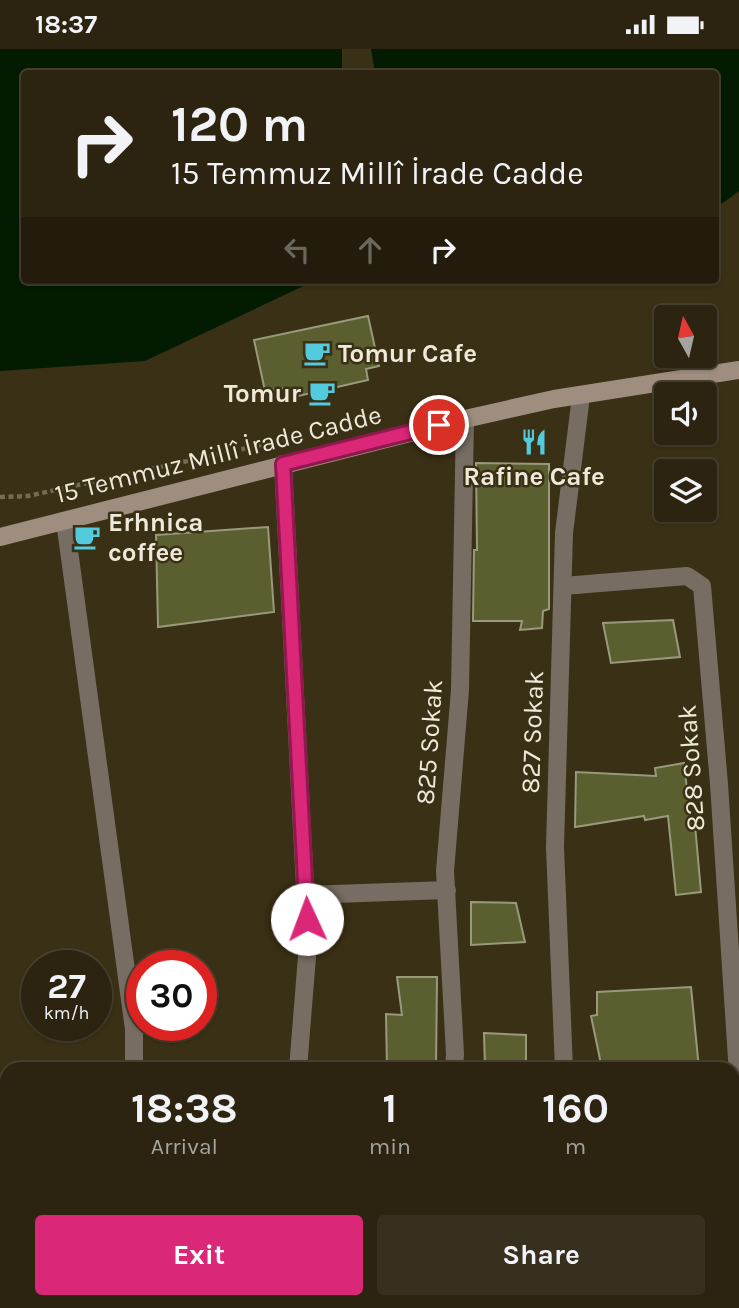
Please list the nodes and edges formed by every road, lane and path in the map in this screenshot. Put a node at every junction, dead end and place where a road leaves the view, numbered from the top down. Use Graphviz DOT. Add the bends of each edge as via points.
graph roads {
  1 [pos="739,370"];
  2 [pos="581,396"];
  3 [pos="464,419"];
  4 [pos="283,464"];
  5 [pos="65,521"];
  6 [pos="0,537"];
  7 [pos="563,586"];
  8 [pos="447,890"];
  9 [pos="306,895"];
  10 [pos="134,1062"];
  11 [pos="299,1062"];
  12 [pos="454,1062"];
  13 [pos="564,1062"];
  14 [pos="737,1062"];
  1 -- 2 [label="main road, 15 Temmuz Millî İrade Cadde"];
  2 -- 3 [label="main road, 15 Temmuz Millî İrade Cadde"];
  2 -- 7 [label="street, 827 Sokak"];
  3 -- 4 [label="main road, 15 Temmuz Millî İrade Cadde"];
  3 -- 8 [label="street, 825 Sokak" via="460,690"];
  4 -- 5 [label="main road, 15 Temmuz Millî İrade Cadde"];
  4 -- 9 [label="street"];
  5 -- 6 [label="main road, 15 Temmuz Millî İrade Cadde"];
  5 -- 10 [label="street" via="134,1029"];
  7 -- 13 [label="street, 827 Sokak" via="555,847"];
  7 -- 14 [label="street, 828 Sokak" via="687,576 702,586"];
  8 -- 9 [label="street"];
  8 -- 12 [label="street, 825 Sokak"];
  9 -- 11 [label="street" via="308,944"];
}
